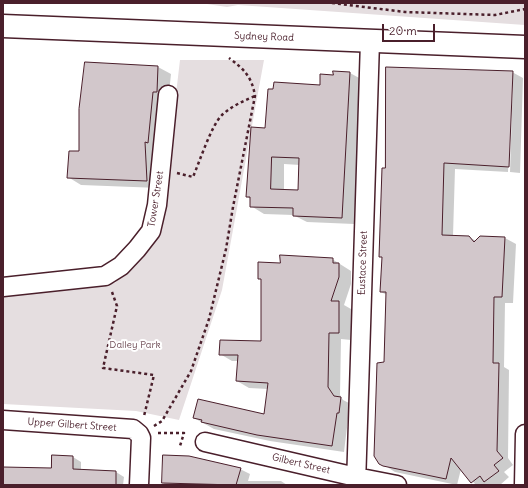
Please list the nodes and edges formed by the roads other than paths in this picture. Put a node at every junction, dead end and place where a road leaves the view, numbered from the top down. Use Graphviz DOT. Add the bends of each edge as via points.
graph roads {
  1 [pos="3,26"];
  2 [pos="370,41"];
  3 [pos="525,47"];
  4 [pos="168,95"];
  5 [pos="3,287"];
  6 [pos="3,420"];
  7 [pos="525,434"];
  8 [pos="205,442"];
  9 [pos="356,481"];
  10 [pos="138,485"];
  11 [pos="397,485"];
  12 [pos="524,485"];
  1 -- 2 [label="main road, Sydney Road"];
  2 -- 3 [label="main road, Sydney Road"];
  2 -- 9 [label="street, Eustace Street"];
  4 -- 5 [label="street, Tower Street" via="151,231 121,266 105,276"];
  6 -- 10 [label="street, Upper Gilbert Street" via="133,429 141,438"];
  7 -- 12 [label="street"];
  8 -- 9 [label="street, Gilbert Street"];
  9 -- 11 [label="street, Gilbert Street"];
}
